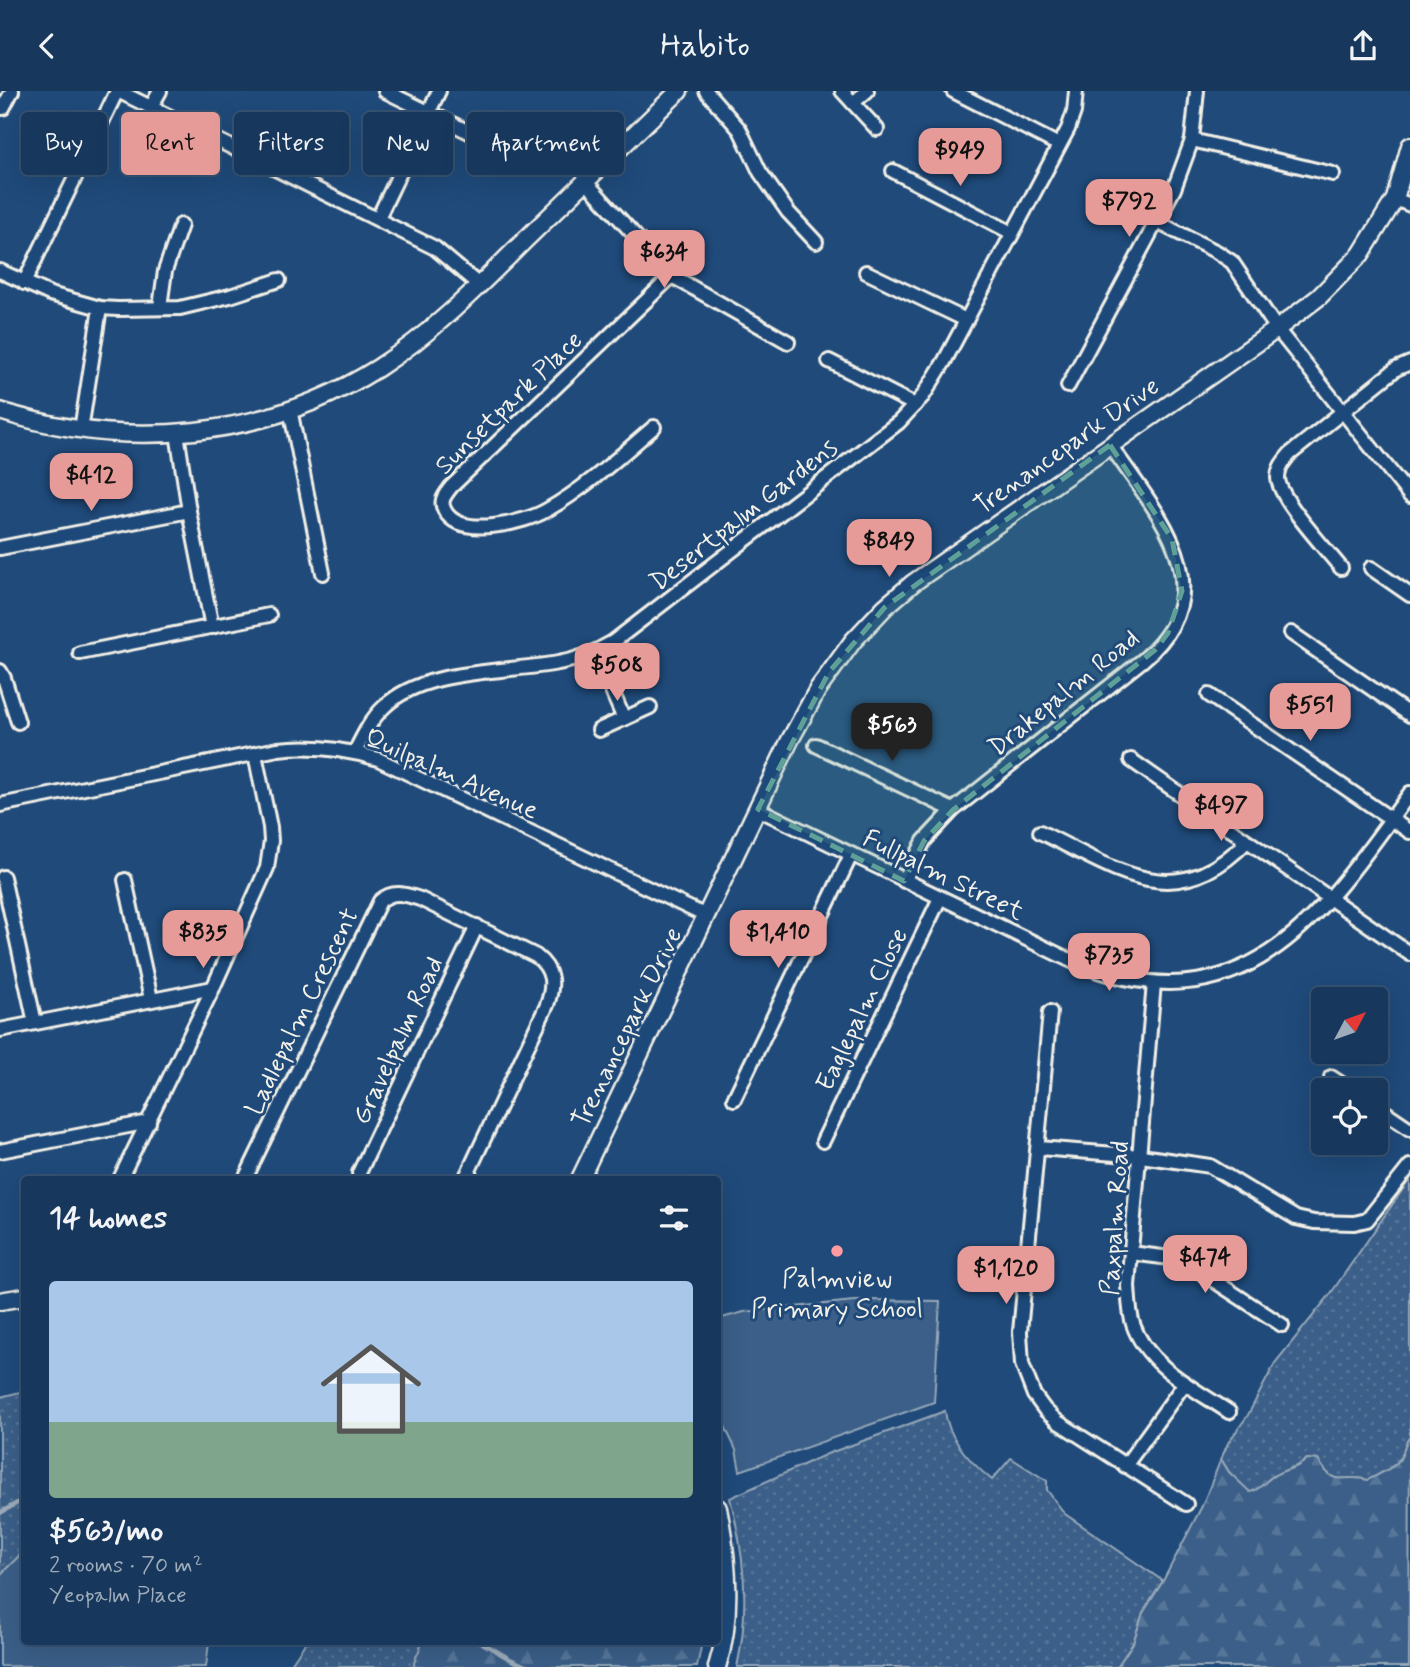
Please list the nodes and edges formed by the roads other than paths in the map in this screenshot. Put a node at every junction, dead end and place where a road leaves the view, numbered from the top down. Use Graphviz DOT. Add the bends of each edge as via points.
graph roads {
  1 [pos="12,91"];
  2 [pos="118,91"];
  3 [pos="160,91"];
  4 [pos="385,91"];
  5 [pos="439,91"];
  6 [pos="679,91"];
  7 [pos="706,91"];
  8 [pos="842,91"];
  9 [pos="867,91"];
  10 [pos="953,91"];
  11 [pos="1076,91"];
  12 [pos="1197,91"];
  13 [pos="853,103"];
  14 [pos="152,107"];
  15 [pos="3,109"];
  16 [pos="428,112"];
  17 [pos="877,129"];
  18 [pos="1192,141"];
  19 [pos="1059,145"];
  20 [pos="1410,146"];
  21 [pos="894,171"];
  22 [pos="1333,174"];
  23 [pos="398,175"];
  24 [pos="585,181"];
  25 [pos="1403,202"];
  26 [pos="378,218"];
  27 [pos="1157,222"];
  28 [pos="181,225"];
  29 [pos="1012,233"];
  30 [pos="817,242"];
  31 [pos="0,271"];
  32 [pos="866,272"];
  33 [pos="672,276"];
  34 [pos="279,280"];
  35 [pos="24,283"];
  36 [pos="479,285"];
  37 [pos="160,307"];
  38 [pos="100,308"];
  39 [pos="966,320"];
  40 [pos="1277,329"];
  41 [pos="788,342"];
  42 [pos="829,361"];
  43 [pos="1410,363"];
  44 [pos="1068,386"];
  45 [pos="915,405"];
  46 [pos="290,409"];
  47 [pos="0,411"];
  48 [pos="1344,412"];
  49 [pos="654,427"];
  50 [pos="80,430"];
  51 [pos="177,433"];
  52 [pos="1110,445"];
  53 [pos="1410,496"];
  54 [pos="189,511"];
  55 [pos="0,548"];
  56 [pos="1341,568"];
  57 [pos="1371,568"];
  58 [pos="323,573"];
  59 [pos="1410,595"];
  60 [pos="269,615"];
  61 [pos="212,627"];
  62 [pos="1291,632"];
  63 [pos="595,652"];
  64 [pos="80,653"];
  65 [pos="0,671"];
  66 [pos="1209,695"];
  67 [pos="650,707"];
  68 [pos="1410,715"];
  69 [pos="624,719"];
  70 [pos="18,722"];
  71 [pos="599,730"];
  72 [pos="816,745"];
  73 [pos="355,752"];
  74 [pos="255,754"];
  75 [pos="1131,760"];
  76 [pos="1410,793"];
  77 [pos="0,805"];
  78 [pos="758,809"];
  79 [pos="953,810"];
  80 [pos="1391,819"];
  81 [pos="1041,832"];
  82 [pos="1410,832"];
  83 [pos="1247,841"];
  84 [pos="851,855"];
  85 [pos="3,877"];
  86 [pos="125,880"];
  87 [pos="904,881"];
  88 [pos="940,898"];
  89 [pos="1329,898"];
  90 [pos="706,916"];
  91 [pos="477,926"];
  92 [pos="1410,954"];
  93 [pos="1154,983"];
  94 [pos="213,988"];
  95 [pos="151,999"];
  96 [pos="1050,1012"];
  97 [pos="35,1023"];
  98 [pos="0,1030"];
  99 [pos="734,1099"];
  100 [pos="1388,1114"];
  101 [pos="149,1122"];
  102 [pos="1410,1129"];
  103 [pos="823,1141"];
  104 [pos="1039,1148"];
  105 [pos="0,1150"];
  106 [pos="1140,1156"];
  107 [pos="1410,1166"];
  108 [pos="359,1173"];
  109 [pos="122,1176"];
  110 [pos="246,1176"];
  111 [pos="466,1176"];
  112 [pos="581,1176"];
  113 [pos="1131,1253"];
  114 [pos="21,1298"];
  115 [pos="0,1301"];
  116 [pos="1282,1325"];
  117 [pos="1185,1383"];
  118 [pos="1229,1412"];
  119 [pos="1125,1466"];
  120 [pos="1186,1504"];
  121 [pos="721,1523"];
  122 [pos="721,1645"];
  123 [pos="721,1645"];
  124 [pos="717,1667"];
  1 -- 15 [label="street"];
  2 -- 14 [label="street"];
  2 -- 35 [label="street"];
  3 -- 14 [label="street"];
  4 -- 16 [label="street"];
  5 -- 16 [label="street"];
  6 -- 24 [label="street"];
  7 -- 30 [label="street" via="740,130 760,172 788,212"];
  8 -- 13 [label="street"];
  9 -- 13 [label="street"];
  10 -- 19 [label="street"];
  11 -- 19 [label="street, Desertpalm Gardens" via="1074,112"];
  12 -- 18 [label="street"];
  13 -- 17 [label="street"];
  14 -- 26 [label="street"];
  18 -- 22 [label="street"];
  18 -- 27 [label="street"];
  19 -- 29 [label="street, Desertpalm Gardens"];
  20 -- 25 [label="street, Trenancepark Drive"];
  21 -- 29 [label="street"];
  23 -- 26 [label="street"];
  24 -- 33 [label="street"];
  24 -- 36 [label="street"];
  25 -- 40 [label="street, Trenancepark Drive" via="1319,297"];
  26 -- 36 [label="street" via="435,248"];
  27 -- 40 [label="street" via="1232,262"];
  27 -- 44 [label="street"];
  28 -- 37 [label="street" via="165,271"];
  29 -- 39 [label="street, Desertpalm Gardens"];
  31 -- 35 [label="street"];
  32 -- 39 [label="street"];
  33 -- 41 [label="street"];
  33 -- 49 [label="street, Sunsetpark Place" via="451,487 443,506 449,516 467,525 483,527 529,519 568,497"];
  34 -- 37 [label="street" via="204,303"];
  35 -- 38 [label="street"];
  36 -- 46 [label="street" via="427,333 379,367"];
  37 -- 38 [label="street"];
  38 -- 50 [label="street"];
  39 -- 45 [label="street, Desertpalm Gardens"];
  40 -- 48 [label="street"];
  40 -- 52 [label="street, Trenancepark Drive"];
  42 -- 45 [label="street"];
  43 -- 48 [label="street" via="1396,369"];
  45 -- 63 [label="street, Desertpalm Gardens" via="628,633"];
  46 -- 51 [label="street" via="229,427"];
  46 -- 58 [label="street"];
  47 -- 50 [label="street"];
  48 -- 53 [label="street"];
  48 -- 56 [label="street" via="1290,454 1278,480 1285,497"];
  50 -- 51 [label="street"];
  51 -- 54 [label="street"];
  52 -- 78 [label="street, Trenancepark Drive" via="939,563 885,607 818,689"];
  52 -- 79 [label="street, Drakepalm Road" via="1172,539 1181,569 1178,610 1155,650"];
  54 -- 55 [label="street"];
  54 -- 61 [label="street"];
  57 -- 59 [label="street"];
  60 -- 61 [label="street"];
  61 -- 64 [label="street"];
  62 -- 68 [label="street"];
  63 -- 69 [label="street"];
  63 -- 73 [label="street, Desertpalm Gardens" via="560,663 419,684 380,711"];
  65 -- 70 [label="street"];
  66 -- 80 [label="street"];
  67 -- 69 [label="street"];
  69 -- 71 [label="street"];
  72 -- 79 [label="street"];
  73 -- 74 [label="street, Quilpalm Avenue" via="299,747"];
  73 -- 90 [label="street, Quilpalm Avenue"];
  74 -- 77 [label="street, Quilpalm Avenue"];
  74 -- 94 [label="street" via="270,827 270,855"];
  75 -- 83 [label="street"];
  76 -- 80 [label="street, Fullpalm Street"];
  78 -- 84 [label="street, Fullpalm Street"];
  78 -- 90 [label="street, Trenancepark Drive"];
  79 -- 87 [label="street, Drakepalm Road" via="924,841"];
  80 -- 82 [label="street"];
  80 -- 89 [label="street, Fullpalm Street"];
  81 -- 83 [label="street" via="1136,878 1161,881 1185,880 1207,872"];
  83 -- 89 [label="street"];
  84 -- 87 [label="street, Fullpalm Street"];
  84 -- 99 [label="street"];
  85 -- 97 [label="street"];
  86 -- 95 [label="street"];
  87 -- 88 [label="street, Fullpalm Street"];
  88 -- 93 [label="street, Fullpalm Street" via="1078,964 1115,977"];
  88 -- 103 [label="street, Eaglepalm Close"];
  89 -- 92 [label="street"];
  89 -- 93 [label="street, Fullpalm Street" via="1278,948 1247,965 1207,979"];
  90 -- 112 [label="street, Trenancepark Drive"];
  91 -- 108 [label="street, Gravelpalm Road"];
  91 -- 110 [label="street, Ladlepalm Crescent" via="403,893 380,901"];
  91 -- 111 [label="street, Ladlepalm Crescent" via="536,955 552,980 547,1005"];
  93 -- 106 [label="street, Paxpalm Road"];
  94 -- 95 [label="street"];
  94 -- 101 [label="street"];
  95 -- 97 [label="street"];
  96 -- 104 [label="street"];
  97 -- 98 [label="street"];
  100 -- 102 [label="street"];
  101 -- 105 [label="street"];
  101 -- 109 [label="street"];
  104 -- 106 [label="street"];
  104 -- 119 [label="street" via="1020,1332 1022,1364 1034,1395 1058,1422"];
  106 -- 107 [label="street" via="1217,1168 1296,1217 1314,1222 1367,1220"];
  106 -- 113 [label="street, Paxpalm Road"];
  113 -- 116 [label="street" via="1189,1265"];
  113 -- 117 [label="street, Paxpalm Road" via="1128,1286 1133,1325 1165,1368"];
  114 -- 115 [label="street"];
  117 -- 118 [label="street, Paxpalm Road"];
  117 -- 119 [label="street"];
  119 -- 120 [label="street"];
  121 -- 122 [label="street" via="727,1584"];
  123 -- 124 [label="street"];
}
